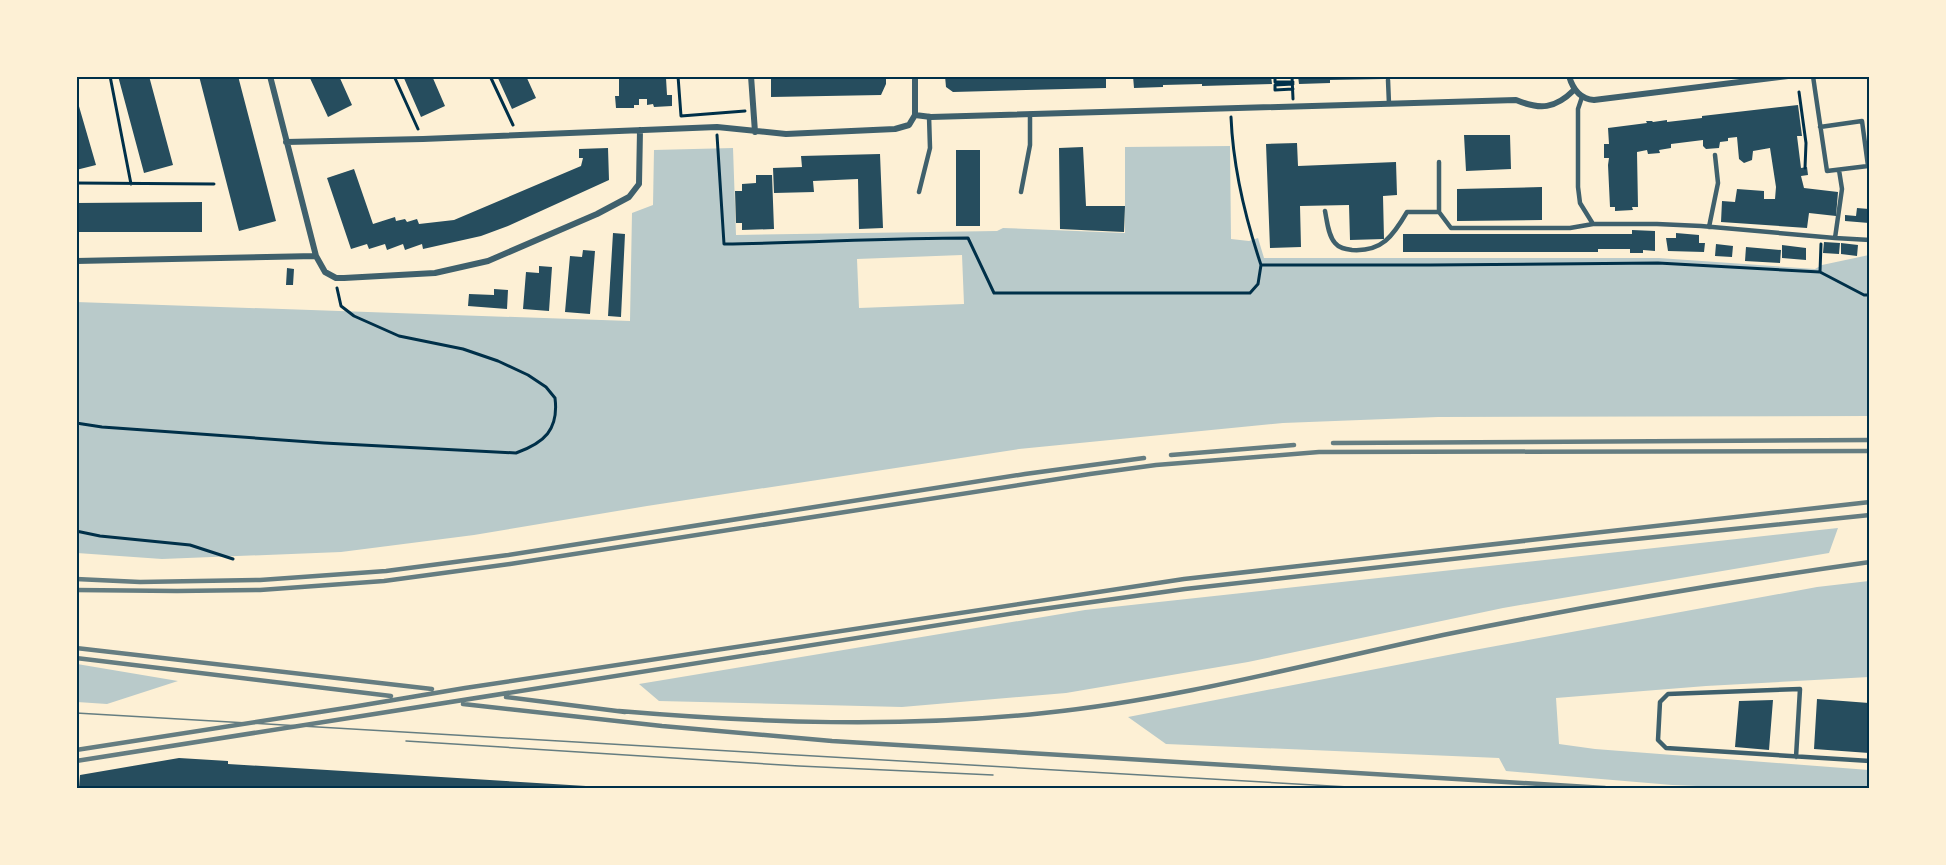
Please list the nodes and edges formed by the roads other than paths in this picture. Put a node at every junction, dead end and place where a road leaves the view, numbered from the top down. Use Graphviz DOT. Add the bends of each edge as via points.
graph roads {
  1 [pos="270,76"];
  2 [pos="751,76"];
  3 [pos="915,76"];
  4 [pos="1569,76"];
  5 [pos="1788,76"];
  6 [pos="1813,76"];
  7 [pos="1388,80"];
  8 [pos="1574,90"];
  9 [pos="1582,97"];
  10 [pos="1389,104"];
  11 [pos="1030,114"];
  12 [pos="915,115"];
  13 [pos="928,116"];
  14 [pos="1820,127"];
  15 [pos="640,130"];
  16 [pos="755,132"];
  17 [pos="286,142"];
  18 [pos="1715,155"];
  19 [pos="1439,162"];
  20 [pos="1839,170"];
  21 [pos="919,192"];
  22 [pos="1021,192"];
  23 [pos="1325,211"];
  24 [pos="1439,212"];
  25 [pos="1593,224"];
  26 [pos="1709,226"];
  27 [pos="1836,238"];
  28 [pos="1869,240"];
  29 [pos="316,256"];
  30 [pos="76,261"];
  31 [pos="1796,757"];
  32 [pos="1869,761"];
  1 -- 17 [label="street"];
  2 -- 16 [label="street"];
  3 -- 12 [label="street"];
  4 -- 8 [label="street"];
  5 -- 9 [label="street" via="1594,100"];
  6 -- 14 [label="lane"];
  7 -- 10 [label="lane"];
  8 -- 9 [label="street"];
  8 -- 10 [label="street" via="1553,105 1538,107 1516,100"];
  9 -- 25 [label="lane" via="1578,109 1578,187 1580,203"];
  10 -- 11 [label="street"];
  11 -- 13 [label="street"];
  11 -- 22 [label="lane" via="1030,145"];
  12 -- 13 [label="street"];
  12 -- 16 [label="street" via="909,125 895,129"];
  13 -- 21 [label="lane" via="930,148"];
  14 -- 20 [label="lane" via="1827,171"];
  14 -- 20 [label="lane" via="1862,121 1868,166"];
  15 -- 16 [label="street" via="717,127"];
  15 -- 17 [label="street"];
  15 -- 29 [label="street" via="639,184 629,197 489,261 408,276 336,278 322,269"];
  17 -- 29 [label="street"];
  18 -- 26 [label="lane" via="1718,183"];
  19 -- 24 [label="lane"];
  20 -- 27 [label="lane" via="1842,189"];
  23 -- 24 [label="lane" via="1334,242 1346,249 1359,250 1380,245 1389,238 1407,212"];
  24 -- 25 [label="lane" via="1451,228 1570,228"];
  25 -- 26 [label="lane"];
  26 -- 27 [label="lane"];
  27 -- 28 [label="lane"];
  29 -- 30 [label="street"];
  31 -- 31 [label="lane" via="1800,689 1668,694 1660,702 1658,740 1666,748"];
  31 -- 32 [label="lane"];
}
